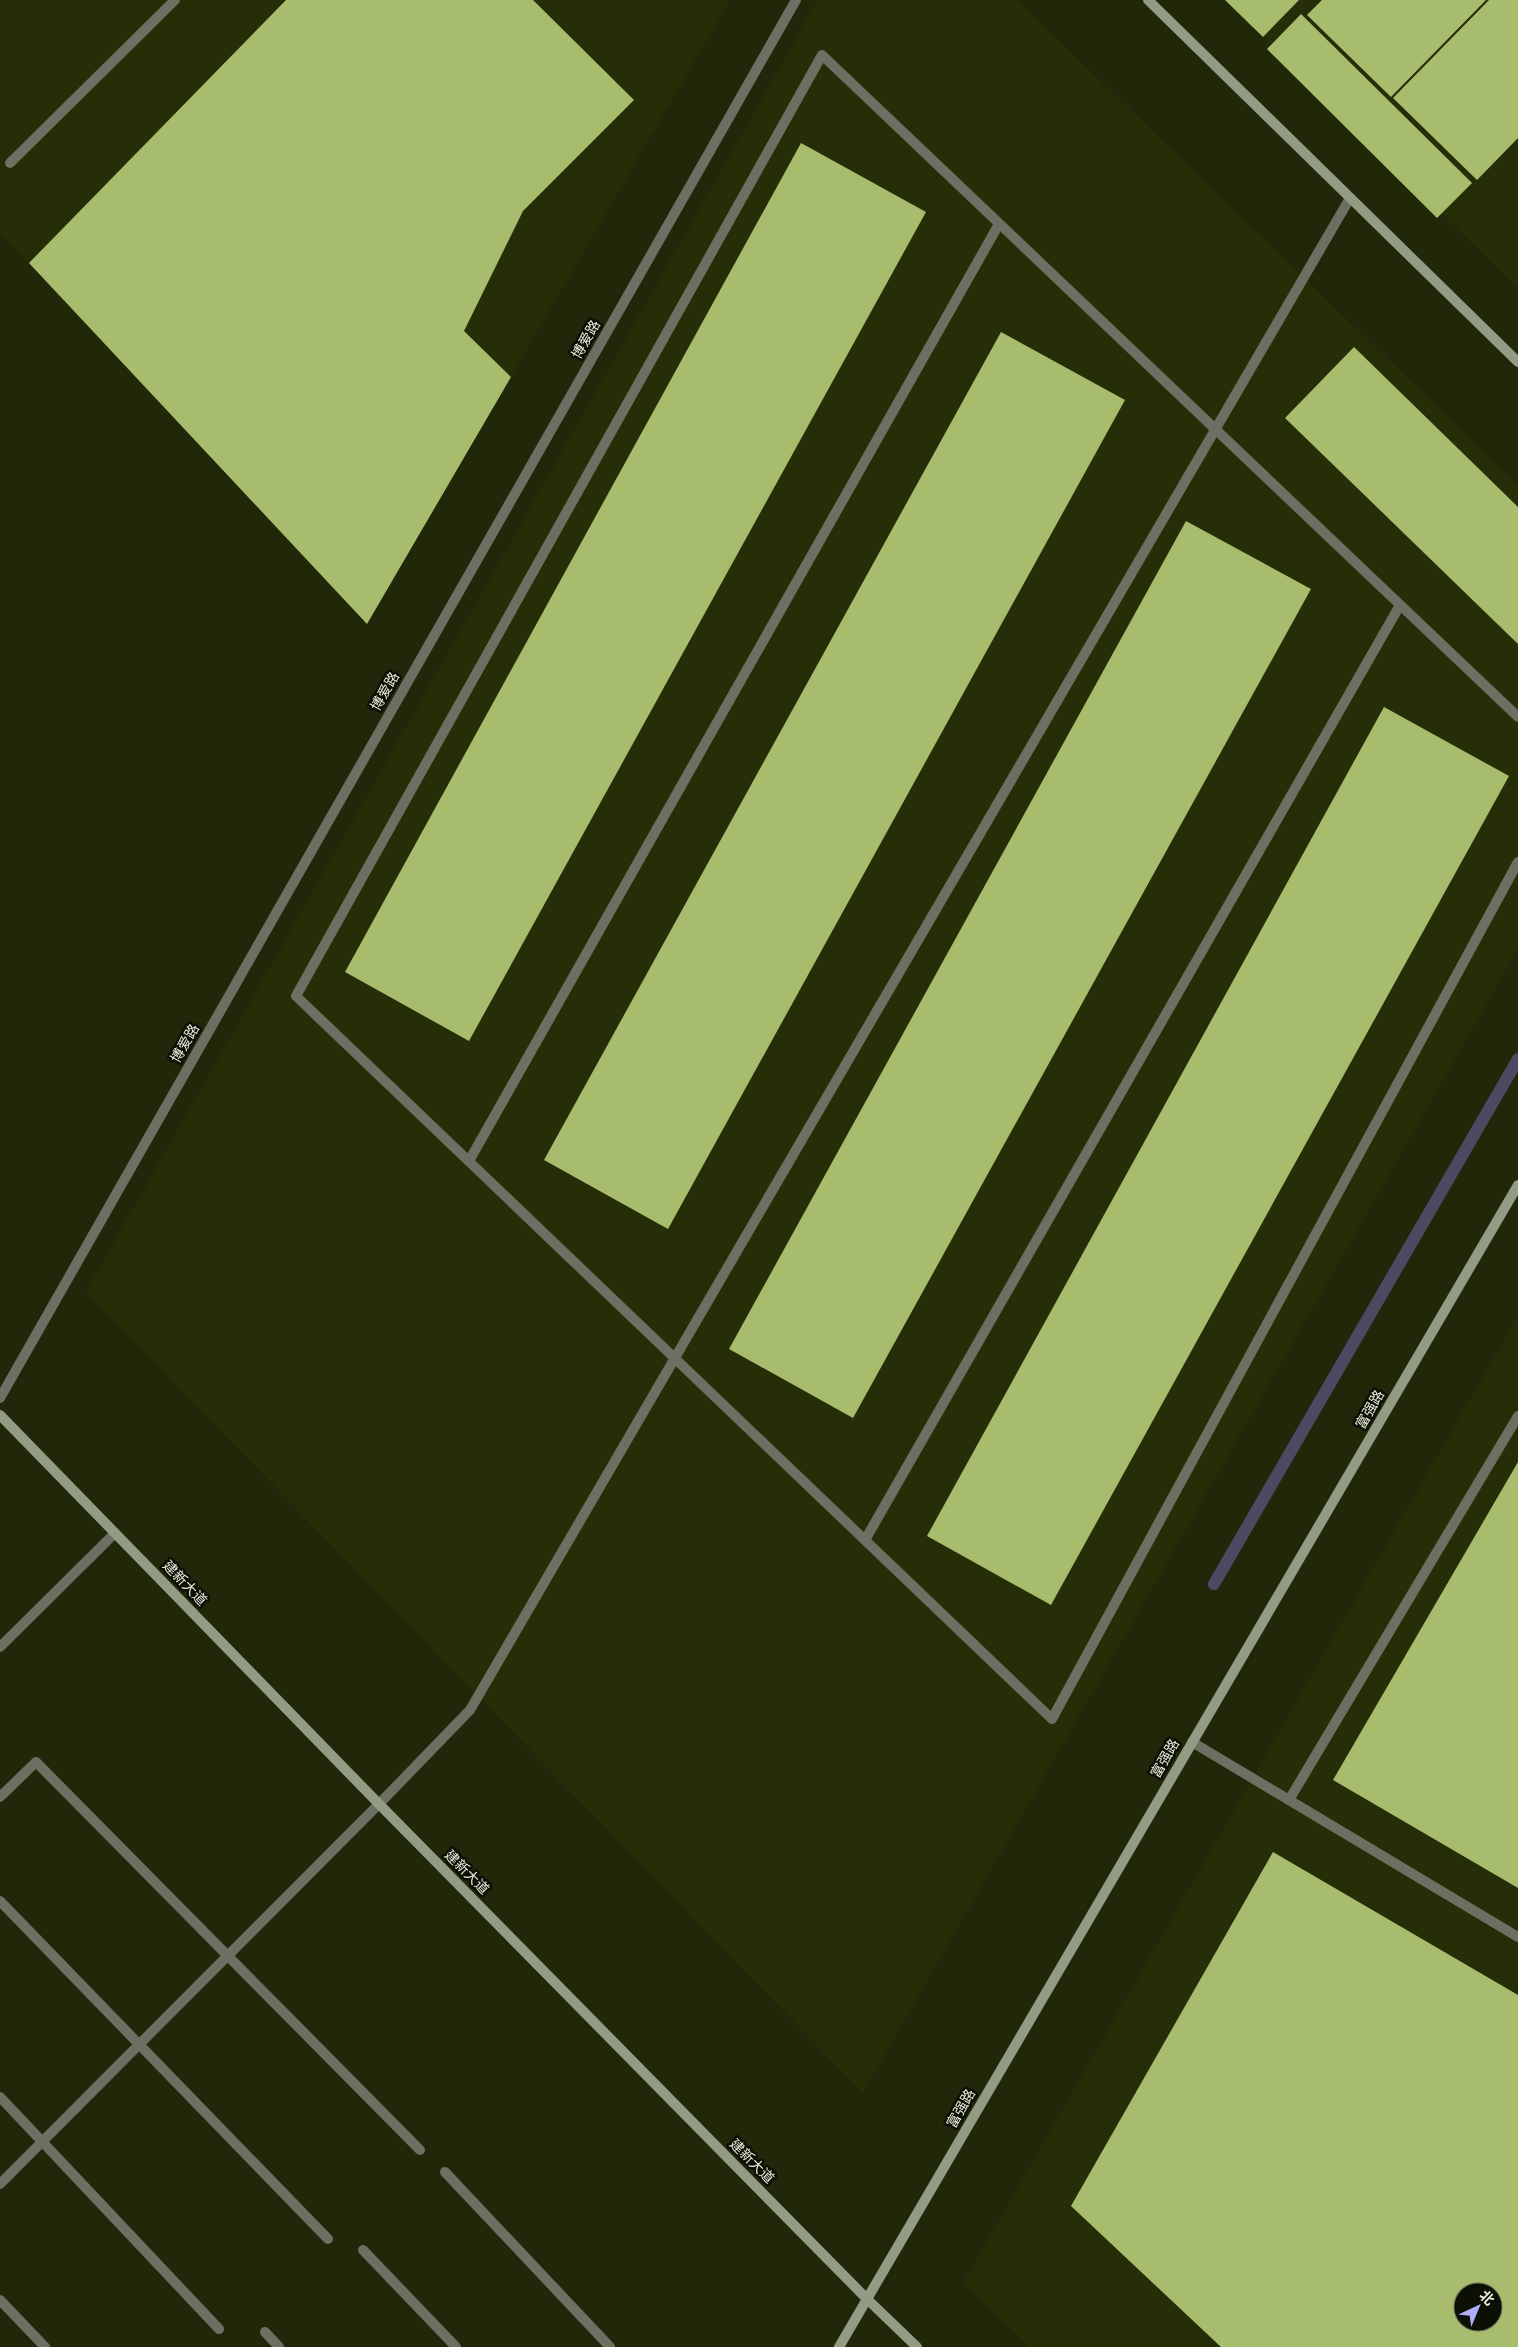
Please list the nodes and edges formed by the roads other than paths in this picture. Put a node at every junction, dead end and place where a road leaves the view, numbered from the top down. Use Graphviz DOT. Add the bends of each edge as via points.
graph roads {
  1 [pos="175,0"];
  2 [pos="796,0"];
  3 [pos="1148,0"];
  4 [pos="10,163"];
  5 [pos="1350,198"];
  6 [pos="999,224"];
  7 [pos="1518,362"];
  8 [pos="1215,429"];
  9 [pos="1400,605"];
  10 [pos="1518,717"];
  11 [pos="1518,862"];
  12 [pos="469,1161"];
  13 [pos="1518,1186"];
  14 [pos="675,1358"];
  15 [pos="0,1398"];
  16 [pos="0,1415"];
  17 [pos="1518,1416"];
  18 [pos="115,1533"];
  19 [pos="865,1540"];
  20 [pos="0,1647"];
  21 [pos="1192,1742"];
  22 [pos="0,1797"];
  23 [pos="1289,1800"];
  24 [pos="379,1804"];
  25 [pos="0,1901"];
  26 [pos="1518,1936"];
  27 [pos="228,1955"];
  28 [pos="139,2045"];
  29 [pos="0,2097"];
  30 [pos="42,2142"];
  31 [pos="420,2150"];
  32 [pos="445,2172"];
  33 [pos="0,2184"];
  34 [pos="328,2239"];
  35 [pos="363,2250"];
  36 [pos="866,2298"];
  37 [pos="0,2300"];
  38 [pos="219,2328"];
  39 [pos="265,2332"];
  40 [pos="45,2347"];
  41 [pos="279,2347"];
  42 [pos="456,2347"];
  43 [pos="610,2347"];
  44 [pos="839,2347"];
  45 [pos="917,2347"];
  1 -- 4 [label="street"];
  2 -- 15 [label="street, 博爱路"];
  3 -- 5 [label="street"];
  5 -- 7 [label="street"];
  5 -- 8 [label="street"];
  6 -- 8 [label="street"];
  6 -- 12 [label="street"];
  6 -- 12 [label="street" via="822,55 296,996"];
  8 -- 9 [label="street"];
  8 -- 14 [label="street"];
  9 -- 10 [label="street"];
  9 -- 19 [label="street"];
  11 -- 19 [label="street" via="1052,1718"];
  12 -- 14 [label="street"];
  13 -- 21 [label="street, 富强路"];
  14 -- 19 [label="street"];
  14 -- 24 [label="street" via="470,1710"];
  16 -- 18 [label="street, 建新大道"];
  17 -- 23 [label="street"];
  18 -- 20 [label="street"];
  18 -- 24 [label="street, 建新大道"];
  21 -- 23 [label="street"];
  21 -- 36 [label="street, 富强路"];
  22 -- 27 [label="street" via="36,1762"];
  23 -- 26 [label="street"];
  24 -- 27 [label="street"];
  24 -- 36 [label="street, 建新大道"];
  25 -- 28 [label="street"];
  27 -- 28 [label="street"];
  27 -- 31 [label="street"];
  28 -- 30 [label="street"];
  28 -- 34 [label="street"];
  29 -- 30 [label="street"];
  30 -- 33 [label="street"];
  30 -- 38 [label="street"];
  32 -- 43 [label="street"];
  35 -- 42 [label="street"];
  36 -- 44 [label="street, 富强路"];
  36 -- 45 [label="street, 建新大道"];
  37 -- 40 [label="street"];
  39 -- 41 [label="street"];
}
